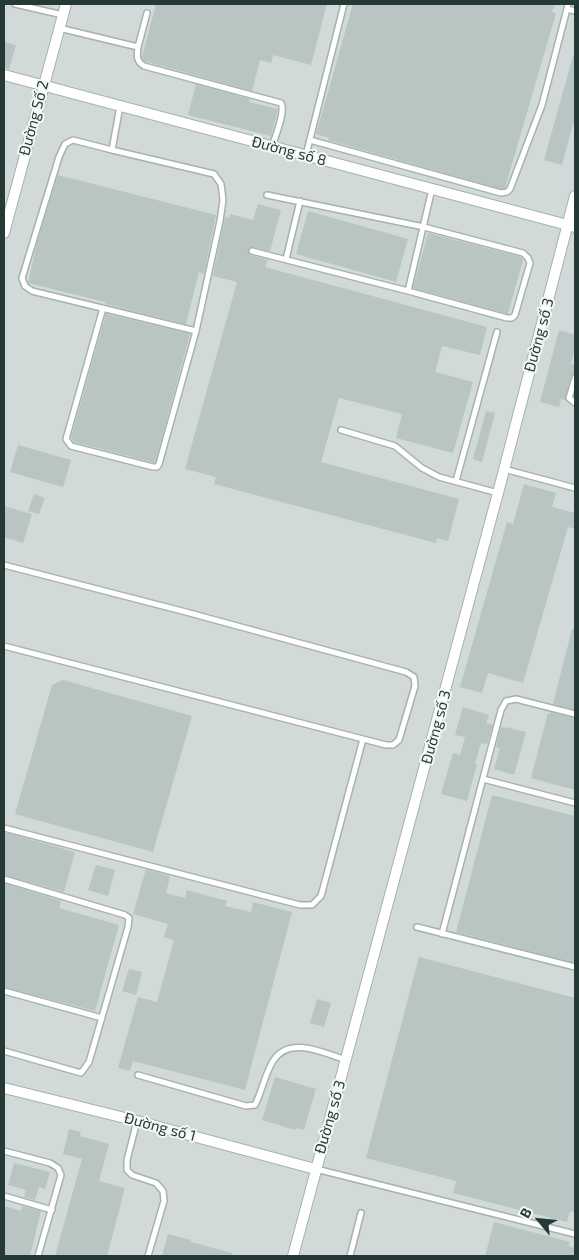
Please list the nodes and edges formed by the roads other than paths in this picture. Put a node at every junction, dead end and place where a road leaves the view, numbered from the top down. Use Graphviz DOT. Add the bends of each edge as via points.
graph roads {
  1 [pos="15,4"];
  2 [pos="66,4"];
  3 [pos="344,4"];
  4 [pos="568,6"];
  5 [pos="575,11"];
  6 [pos="147,13"];
  7 [pos="63,15"];
  8 [pos="59,28"];
  9 [pos="138,47"];
  10 [pos="4,75"];
  11 [pos="43,85"];
  12 [pos="120,106"];
  13 [pos="310,140"];
  14 [pos="272,147"];
  15 [pos="112,150"];
  16 [pos="306,155"];
  17 [pos="432,189"];
  18 [pos="267,194"];
  19 [pos="575,196"];
  20 [pos="300,201"];
  21 [pos="571,226"];
  22 [pos="424,227"];
  23 [pos="4,233"];
  24 [pos="252,251"];
  25 [pos="286,259"];
  26 [pos="408,291"];
  27 [pos="103,308"];
  28 [pos="196,331"];
  29 [pos="497,332"];
  30 [pos="575,378"];
  31 [pos="575,403"];
  32 [pos="341,430"];
  33 [pos="503,469"];
  34 [pos="456,481"];
  35 [pos="575,488"];
  36 [pos="498,493"];
  37 [pos="4,565"];
  38 [pos="4,646"];
  39 [pos="575,714"];
  40 [pos="362,739"];
  41 [pos="484,778"];
  42 [pos="575,803"];
  43 [pos="4,828"];
  44 [pos="4,879"];
  45 [pos="417,927"];
  46 [pos="442,934"];
  47 [pos="575,967"];
  48 [pos="4,992"];
  49 [pos="102,1018"];
  50 [pos="4,1051"];
  51 [pos="346,1060"];
  52 [pos="138,1076"];
  53 [pos="4,1088"];
  54 [pos="137,1121"];
  55 [pos="4,1151"];
  56 [pos="315,1169"];
  57 [pos="4,1196"];
  58 [pos="52,1210"];
  59 [pos="361,1213"];
  60 [pos="575,1234"];
  61 [pos="38,1256"];
  62 [pos="148,1256"];
  63 [pos="293,1256"];
  64 [pos="350,1256"];
  1 -- 7 [label="lane"];
  2 -- 7 [label="street, Đường Số 2"];
  3 -- 13 [label="lane"];
  4 -- 5 [label="lane"];
  4 -- 13 [label="lane" via="542,105 507,192"];
  6 -- 9 [label="lane"];
  7 -- 8 [label="street, Đường Số 2"];
  8 -- 9 [label="lane"];
  8 -- 11 [label="street, Đường Số 2"];
  9 -- 14 [label="lane" via="137,58 144,66 281,102 282,114"];
  10 -- 11 [label="street, Đường số 8"];
  11 -- 12 [label="street, Đường số 8"];
  11 -- 23 [label="street, Đường Số 2"];
  12 -- 14 [label="street, Đường số 8"];
  12 -- 15 [label="lane"];
  13 -- 16 [label="lane"];
  14 -- 16 [label="street, Đường số 8"];
  15 -- 27 [label="lane" via="73,140 64,144 22,278 32,291"];
  15 -- 28 [label="lane" via="214,174 221,184 220,221"];
  16 -- 17 [label="street, Đường số 8"];
  17 -- 21 [label="street, Đường số 8"];
  17 -- 22 [label="lane"];
  18 -- 20 [label="lane"];
  19 -- 21 [label="street, Đường số 3"];
  20 -- 22 [label="lane"];
  20 -- 25 [label="lane"];
  21 -- 33 [label="street, Đường số 3"];
  22 -- 26 [label="lane"];
  22 -- 26 [label="lane" via="523,253 530,263 528,273 512,318"];
  24 -- 25 [label="lane"];
  25 -- 26 [label="lane"];
  27 -- 28 [label="lane"];
  27 -- 28 [label="lane" via="66,439 71,446 153,467 159,464"];
  29 -- 34 [label="lane"];
  30 -- 31 [label="lane" via="570,398"];
  32 -- 34 [label="lane" via="395,446 422,468"];
  33 -- 35 [label="lane"];
  33 -- 36 [label="street, Đường số 3"];
  34 -- 36 [label="lane"];
  36 -- 51 [label="street, Đường số 3"];
  37 -- 40 [label="lane" via="406,672 414,677 415,686 399,740 393,745 386,745"];
  38 -- 40 [label="lane"];
  39 -- 41 [label="lane" via="516,699 506,701"];
  40 -- 43 [label="lane" via="321,896 312,905 300,906"];
  41 -- 42 [label="lane"];
  41 -- 46 [label="lane"];
  44 -- 49 [label="lane" via="129,918"];
  45 -- 46 [label="lane"];
  46 -- 47 [label="lane"];
  48 -- 49 [label="lane"];
  49 -- 50 [label="lane" via="89,1062 81,1073"];
  51 -- 52 [label="lane" via="299,1046 284,1050 273,1061 254,1105 246,1106"];
  51 -- 56 [label="street, Đường số 3"];
  53 -- 54 [label="street, Đường số 1"];
  54 -- 56 [label="street, Đường số 1"];
  54 -- 62 [label="lane" via="127,1170 132,1176 156,1183 163,1191 164,1201"];
  55 -- 58 [label="lane" via="58,1168 62,1175"];
  56 -- 60 [label="lane"];
  56 -- 63 [label="street, Đường số 3"];
  57 -- 58 [label="lane"];
  58 -- 61 [label="lane"];
  59 -- 64 [label="lane"];
}
